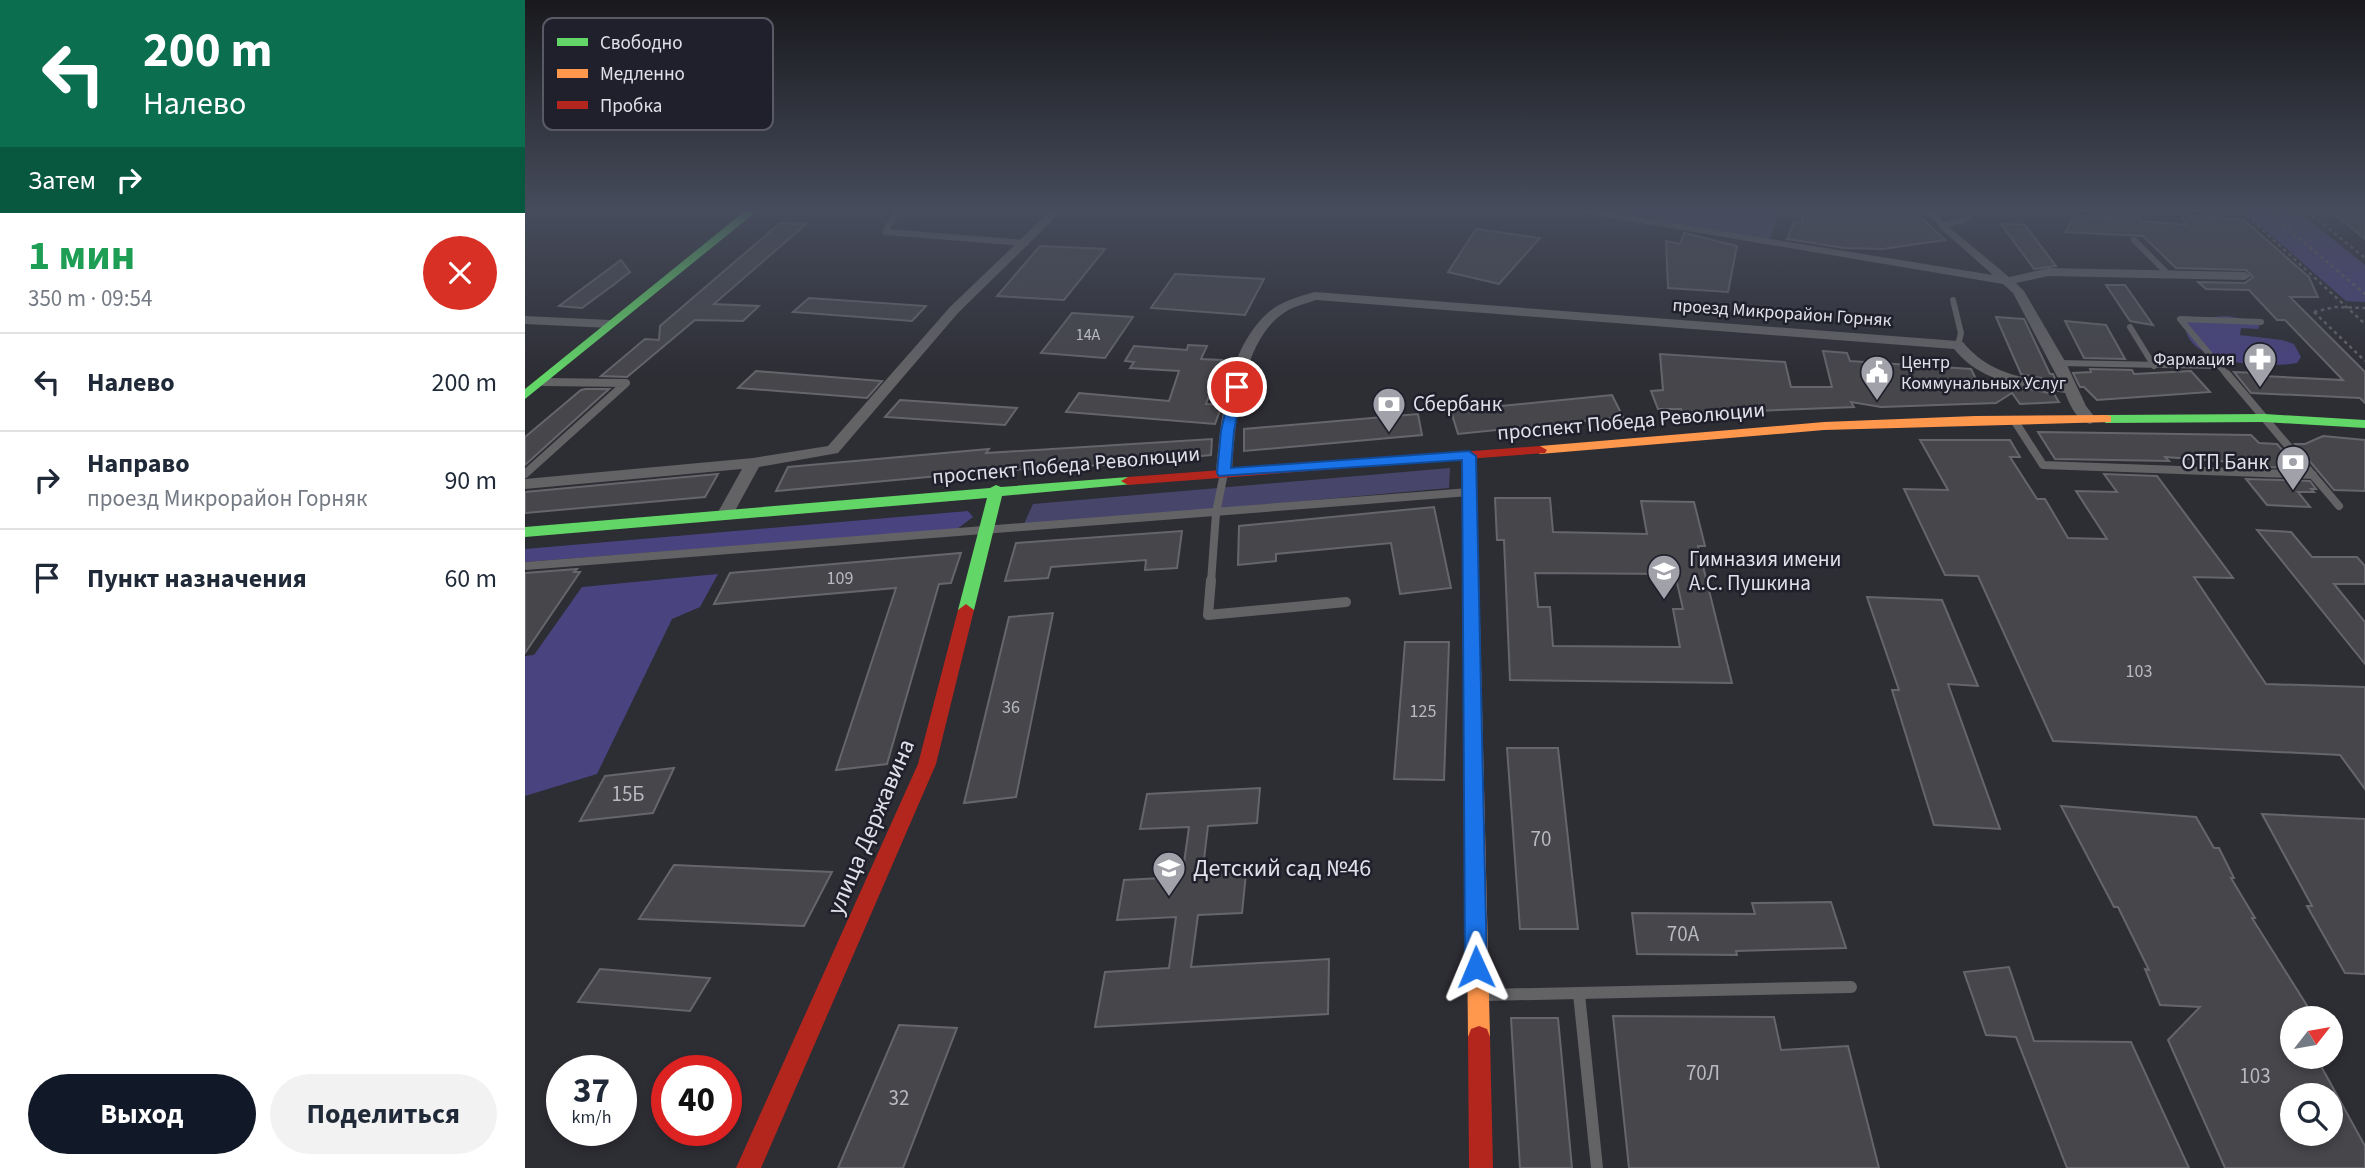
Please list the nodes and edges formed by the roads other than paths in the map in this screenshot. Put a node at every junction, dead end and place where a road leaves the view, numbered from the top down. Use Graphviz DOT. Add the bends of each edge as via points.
graph roads {
  1 [pos="684,266"];
  2 [pos="1002,266"];
  3 [pos="1911,266"];
  4 [pos="1987,266"];
  5 [pos="2160,266"];
  6 [pos="2168,274"];
  7 [pos="2245,276"];
  8 [pos="2007,281"];
  9 [pos="1953,300"];
  10 [pos="525,320"];
  11 [pos="2261,322"];
  12 [pos="610,324"];
  13 [pos="2130,327"];
  14 [pos="1958,345"];
  15 [pos="2059,363"];
  16 [pos="2154,366"];
  17 [pos="2217,366"];
  18 [pos="542,382"];
  19 [pos="2070,389"];
  20 [pos="525,395"];
  21 [pos="2265,418"];
  22 [pos="2014,420"];
  23 [pos="2090,420"];
  24 [pos="2365,424"];
  25 [pos="1469,456"];
  26 [pos="753,463"];
  27 [pos="1224,473"];
  28 [pos="525,474"];
  29 [pos="2313,475"];
  30 [pos="525,484"];
  31 [pos="996,490"];
  32 [pos="1469,492"];
  33 [pos="2339,506"];
  34 [pos="1216,513"];
  35 [pos="725,514"];
  36 [pos="525,532"];
  37 [pos="985,533"];
  38 [pos="525,566"];
  39 [pos="1346,602"];
  40 [pos="1851,987"];
  41 [pos="1579,994"];
  42 [pos="1476,995"];
  43 [pos="748,1168"];
  44 [pos="1481,1168"];
  45 [pos="1597,1168"];
  1 -- 12 [label="main road"];
  2 -- 26 [label="street" via="954,310 833,450"];
  3 -- 8 [label="street"];
  4 -- 8 [label="street"];
  5 -- 6 [label="lane"];
  6 -- 7 [label="street"];
  6 -- 8 [label="street" via="2049,272"];
  8 -- 15 [label="street" via="2018,290"];
  9 -- 14 [label="lane" via="1961,333"];
  10 -- 12 [label="street"];
  11 -- 17 [label="lane" via="2180,319"];
  12 -- 18 [label="main road"];
  13 -- 16 [label="lane"];
  14 -- 19 [label="street" via="1975,364 1998,377"];
  14 -- 27 [label="street, проезд Микрорайон Горняк" via="1315,296 1273,314 1252,343 1230,417"];
  15 -- 16 [label="lane"];
  15 -- 19 [label="street"];
  16 -- 17 [label="lane"];
  17 -- 21 [label="lane"];
  18 -- 20 [label="main road"];
  18 -- 28 [label="lane" via="626,383"];
  19 -- 23 [label="street"];
  21 -- 23 [label="main road, проспект Победа Революции"];
  21 -- 24 [label="main road, проспект Победа Революции"];
  21 -- 29 [label="lane"];
  22 -- 23 [label="main road, проспект Победа Революции"];
  22 -- 25 [label="main road, проспект Победа Революции" via="1824,426"];
  22 -- 29 [label="lane" via="2043,465"];
  25 -- 27 [label="main road, проспект Победа Революции"];
  25 -- 32 [label="main road"];
  26 -- 30 [label="street"];
  26 -- 35 [label="street"];
  27 -- 31 [label="main road, проспект Победа Революции"];
  27 -- 34 [label="lane"];
  29 -- 33 [label="lane"];
  31 -- 35 [label="main road, проспект Победа Революции"];
  31 -- 37 [label="main road, улица Державина"];
  32 -- 34 [label="lane"];
  32 -- 42 [label="main road"];
  34 -- 37 [label="lane"];
  34 -- 39 [label="lane" via="1208,615"];
  35 -- 36 [label="main road, проспект Победа Революции"];
  37 -- 38 [label="lane"];
  37 -- 43 [label="main road, улица Державина" via="927,764"];
  40 -- 41 [label="lane"];
  41 -- 42 [label="lane"];
  41 -- 45 [label="lane"];
  42 -- 44 [label="main road"];
}
